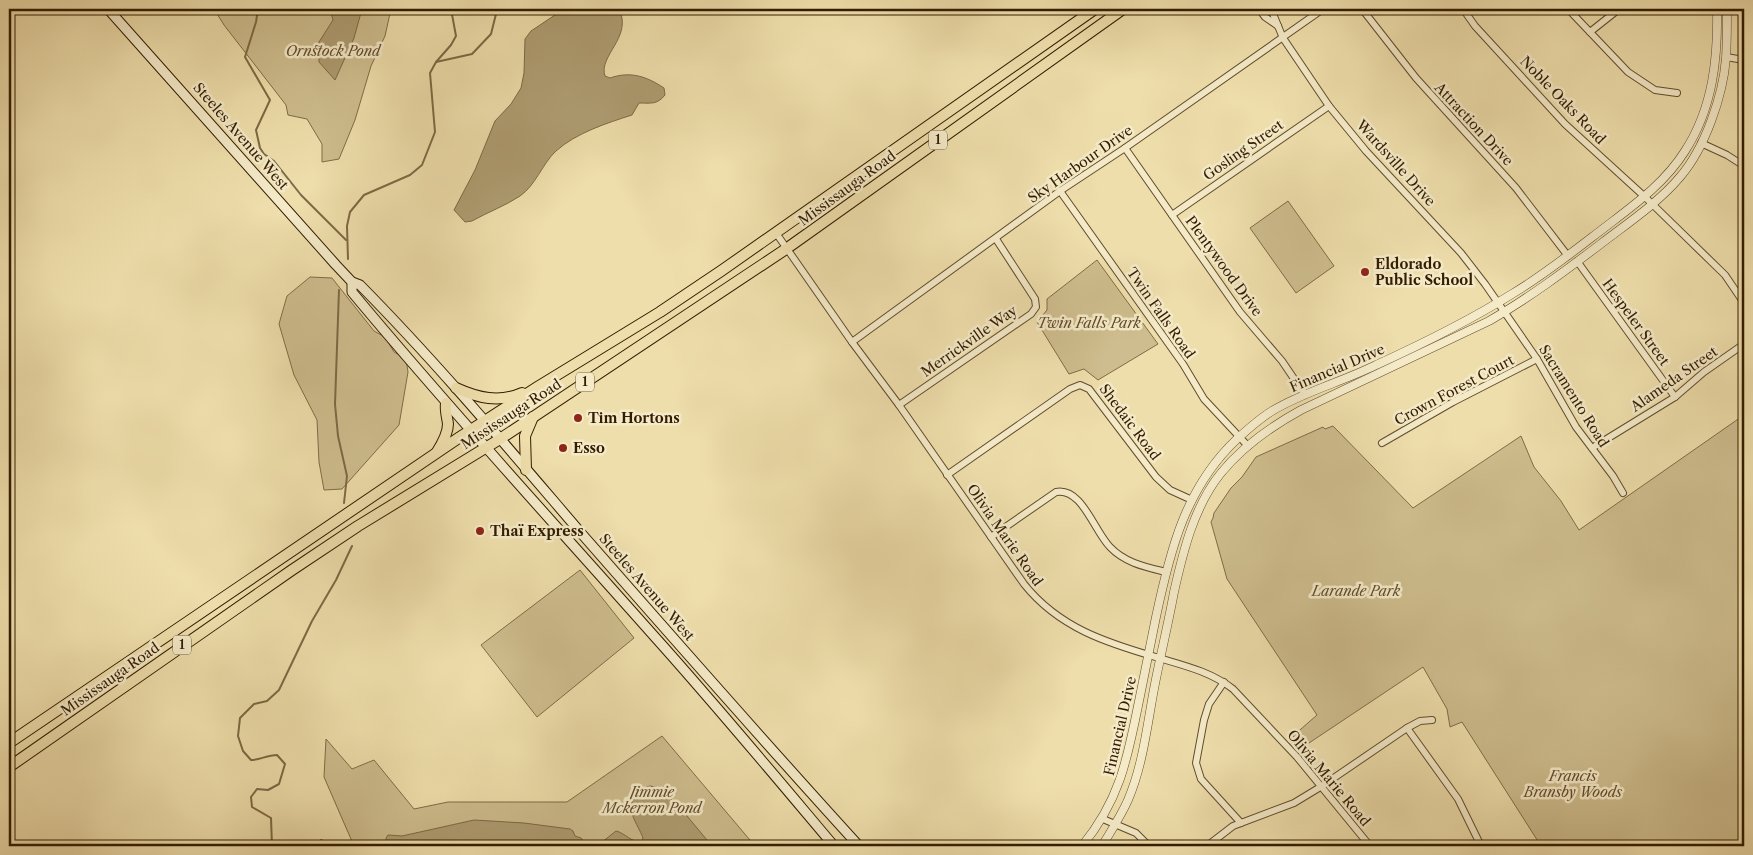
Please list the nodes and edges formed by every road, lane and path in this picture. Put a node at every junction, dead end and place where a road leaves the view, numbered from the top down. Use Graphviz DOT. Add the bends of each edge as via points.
graph roads {
  1 [pos="108,9"];
  2 [pos="1095,9"];
  3 [pos="1123,9"];
  4 [pos="1259,9"];
  5 [pos="1271,9"];
  6 [pos="1324,9"];
  7 [pos="1362,9"];
  8 [pos="1463,9"];
  9 [pos="1568,9"];
  10 [pos="1619,9"];
  11 [pos="1717,9"];
  12 [pos="1726,9"];
  13 [pos="1278,26"];
  14 [pos="1590,32"];
  15 [pos="1283,38"];
  16 [pos="1726,57"];
  17 [pos="1744,60"];
  18 [pos="1677,93"];
  19 [pos="1329,106"];
  20 [pos="1701,143"];
  21 [pos="1125,148"];
  22 [pos="1744,166"];
  23 [pos="1060,191"];
  24 [pos="1644,197"];
  25 [pos="1651,204"];
  26 [pos="1172,214"];
  27 [pos="776,233"];
  28 [pos="996,239"];
  29 [pos="786,249"];
  30 [pos="1568,256"];
  31 [pos="1577,262"];
  32 [pos="352,282"];
  33 [pos="1498,303"];
  34 [pos="1744,303"];
  35 [pos="1504,312"];
  36 [pos="852,342"];
  37 [pos="1744,344"];
  38 [pos="1537,359"];
  39 [pos="539,386"];
  40 [pos="456,388"];
  41 [pos="1305,395"];
  42 [pos="1675,396"];
  43 [pos="446,403"];
  44 [pos="899,405"];
  45 [pos="534,416"];
  46 [pos="485,421"];
  47 [pos="470,431"];
  48 [pos="1239,437"];
  49 [pos="500,439"];
  50 [pos="1382,443"];
  51 [pos="1247,445"];
  52 [pos="485,448"];
  53 [pos="1592,448"];
  54 [pos="436,454"];
  55 [pos="526,470"];
  56 [pos="947,475"];
  57 [pos="1623,493"];
  58 [pos="1192,500"];
  59 [pos="991,537"];
  60 [pos="1166,572"];
  61 [pos="1148,655"];
  62 [pos="1160,658"];
  63 [pos="1224,682"];
  64 [pos="1432,720"];
  65 [pos="1407,728"];
  66 [pos="9,743"];
  67 [pos="9,767"];
  68 [pos="1322,786"];
  69 [pos="1103,819"];
  70 [pos="1241,823"];
  71 [pos="1116,824"];
  72 [pos="834,846"];
  73 [pos="859,846"];
  74 [pos="1082,846"];
  75 [pos="1102,846"];
  76 [pos="1149,846"];
  77 [pos="1207,846"];
  78 [pos="1370,846"];
  79 [pos="1481,846"];
  1 -- 32 [label="main road, Steeles Avenue West"];
  2 -- 27 [label="main road, Mississauga Road / 1"];
  3 -- 29 [label="main road, Mississauga Road / 1"];
  4 -- 13 [label="street, Wardsville Drive" via="1265,18"];
  5 -- 13 [label="street, Wardsville Drive"];
  6 -- 15 [label="street, Sky Harbour Drive"];
  7 -- 30 [label="street, Attraction Drive" via="1416,78 1516,188"];
  8 -- 24 [label="street, Noble Oaks Road" via="1565,124"];
  9 -- 14 [label="street"];
  10 -- 14 [label="street"];
  11 -- 24 [label="street, Financial Drive" via="1715,65 1700,121 1687,149 1671,172"];
  12 -- 16 [label="street, Financial Drive"];
  13 -- 15 [label="street, Wardsville Drive"];
  14 -- 18 [label="street" via="1642,82 1655,90"];
  15 -- 19 [label="street, Wardsville Drive"];
  15 -- 21 [label="street, Sky Harbour Drive"];
  16 -- 17 [label="street"];
  16 -- 20 [label="street, Financial Drive" via="1720,90"];
  19 -- 26 [label="street, Gosling Street"];
  19 -- 33 [label="street, Wardsville Drive" via="1461,253"];
  20 -- 22 [label="street"];
  20 -- 25 [label="street, Financial Drive" via="1681,176"];
  21 -- 23 [label="street, Sky Harbour Drive"];
  21 -- 26 [label="street, Plentywood Drive"];
  23 -- 28 [label="street, Sky Harbour Drive"];
  23 -- 48 [label="street, Twin Falls Road" via="1204,399"];
  24 -- 25 [label="street, Noble Oaks Road"];
  24 -- 30 [label="street, Financial Drive"];
  25 -- 31 [label="street, Financial Drive"];
  25 -- 34 [label="street, Noble Oaks Road" via="1725,275"];
  26 -- 41 [label="street, Plentywood Drive" via="1240,312"];
  27 -- 29 [label="street, Olivia Marie Road"];
  27 -- 39 [label="main road, Mississauga Road / 1" via="660,312"];
  28 -- 36 [label="street, Sky Harbour Drive"];
  28 -- 44 [label="street, Merrickville Way" via="1036,299 1036,307"];
  29 -- 36 [label="street, Olivia Marie Road"];
  29 -- 45 [label="main road, Mississauga Road / 1"];
  30 -- 33 [label="street, Financial Drive"];
  31 -- 35 [label="street, Financial Drive"];
  31 -- 42 [label="street, Hespeler Street"];
  32 -- 40 [label="main road, Steeles Avenue West" via="360,285 407,332"];
  32 -- 43 [label="main road, Steeles Avenue West" via="352,292"];
  33 -- 35 [label="street, Wardsville Drive"];
  33 -- 41 [label="street, Financial Drive" via="1374,367"];
  35 -- 38 [label="street, Sacramento Road"];
  35 -- 51 [label="street, Financial Drive" via="1300,410"];
  36 -- 44 [label="street, Olivia Marie Road"];
  37 -- 42 [label="street, Alameda Street"];
  38 -- 50 [label="street, Crown Forest Court"];
  38 -- 53 [label="street, Sacramento Road" via="1576,427"];
  39 -- 40 [label="main road" via="516,396 500,398 480,397"];
  39 -- 46 [label="main road, Mississauga Road / 1"];
  40 -- 46 [label="main road, Steeles Avenue West"];
  41 -- 48 [label="street, Financial Drive" via="1270,412"];
  42 -- 53 [label="street, Alameda Street"];
  43 -- 47 [label="main road, Steeles Avenue West"];
  43 -- 54 [label="main road" via="448,427"];
  44 -- 56 [label="street, Olivia Marie Road"];
  45 -- 49 [label="main road, Mississauga Road / 1"];
  45 -- 55 [label="main road" via="525,436"];
  46 -- 47 [label="main road, Mississauga Road / 1"];
  46 -- 49 [label="main road, Steeles Avenue West"];
  47 -- 52 [label="main road, Steeles Avenue West"];
  47 -- 54 [label="main road, Mississauga Road / 1"];
  48 -- 51 [label="street, Twin Falls Road"];
  48 -- 58 [label="street, Financial Drive" via="1209,472"];
  49 -- 52 [label="main road, Mississauga Road / 1"];
  49 -- 55 [label="main road, Steeles Avenue West"];
  51 -- 62 [label="street, Financial Drive" via="1220,474 1201,505 1187,539"];
  52 -- 67 [label="main road, Mississauga Road / 1" via="292,570"];
  52 -- 72 [label="main road, Steeles Avenue West" via="654,636"];
  53 -- 57 [label="street, Sacramento Road"];
  54 -- 66 [label="main road, Mississauga Road / 1"];
  55 -- 73 [label="main road, Steeles Avenue West"];
  56 -- 58 [label="street, Shedaic Road" via="1080,385 1089,388 1156,476 1170,490"];
  56 -- 59 [label="street, Olivia Marie Road"];
  58 -- 60 [label="street, Financial Drive" via="1181,522"];
  59 -- 60 [label="street" via="1062,491 1073,496 1109,547 1142,566"];
  59 -- 61 [label="street, Olivia Marie Road" via="1036,600 1059,618 1084,632"];
  60 -- 61 [label="street, Financial Drive"];
  61 -- 62 [label="street, Olivia Marie Road"];
  61 -- 69 [label="street, Financial Drive" via="1124,768"];
  62 -- 63 [label="street, Olivia Marie Road" via="1208,673"];
  62 -- 71 [label="street, Financial Drive" via="1139,765 1128,801"];
  63 -- 68 [label="street, Olivia Marie Road"];
  63 -- 70 [label="street" via="1209,704 1196,763 1201,779"];
  64 -- 65 [label="street" via="1420,721"];
  65 -- 68 [label="street"];
  65 -- 79 [label="street" via="1458,799"];
  68 -- 70 [label="street" via="1294,802"];
  68 -- 78 [label="street, Olivia Marie Road"];
  69 -- 71 [label="street"];
  69 -- 74 [label="street, Financial Drive"];
  70 -- 77 [label="street"];
  71 -- 75 [label="street, Financial Drive"];
  71 -- 76 [label="street" via="1136,833"];
}
